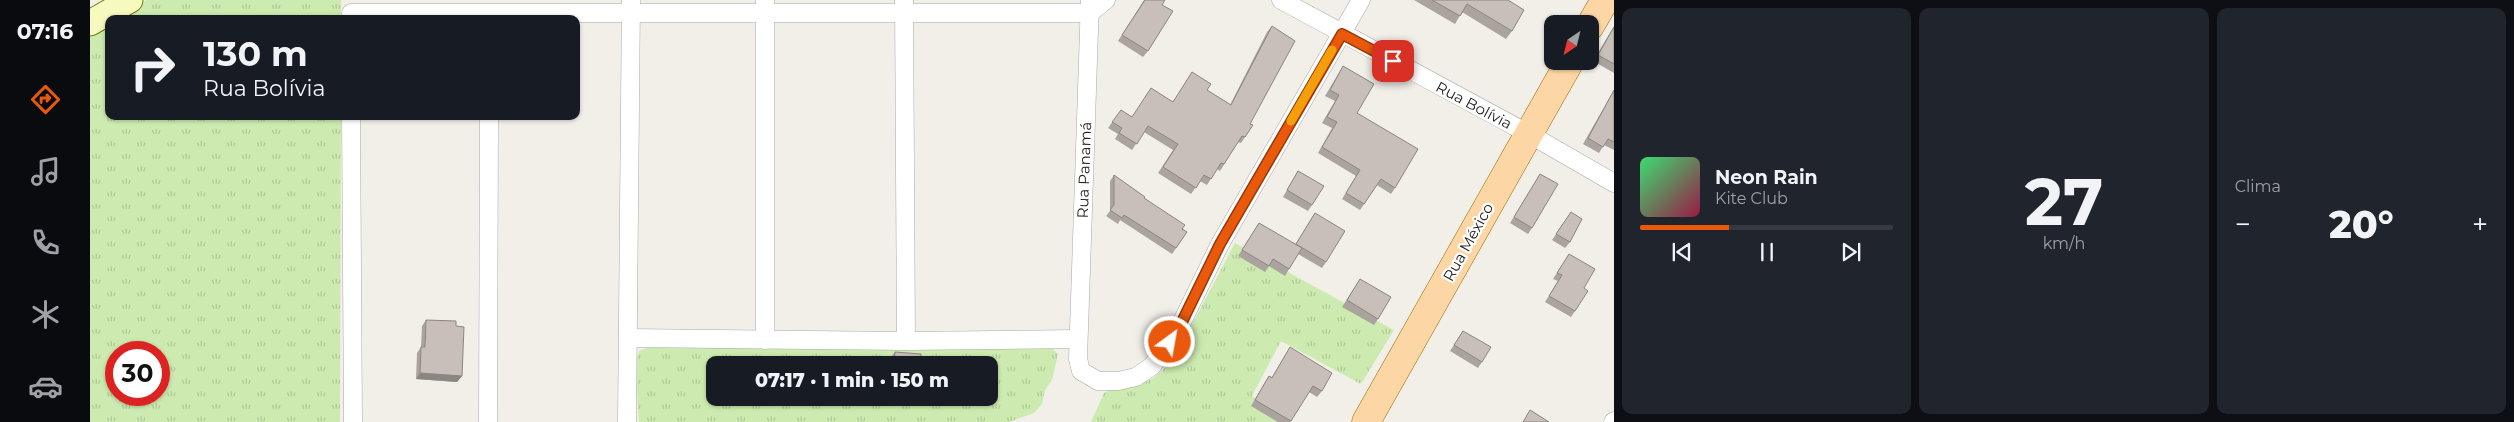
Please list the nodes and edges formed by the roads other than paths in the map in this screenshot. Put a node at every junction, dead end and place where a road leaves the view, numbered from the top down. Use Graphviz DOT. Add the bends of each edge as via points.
graph roads {
  1 [pos="130,0"];
  2 [pos="1106,0"];
  3 [pos="1281,0"];
  4 [pos="1361,0"];
  5 [pos="1605,0"];
  6 [pos="904,6"];
  7 [pos="1090,6"];
  8 [pos="631,7"];
  9 [pos="765,7"];
  10 [pos="351,11"];
  11 [pos="489,11"];
  12 [pos="1596,15"];
  13 [pos="90,23"];
  14 [pos="1342,34"];
  15 [pos="1565,70"];
  16 [pos="352,120"];
  17 [pos="489,120"];
  18 [pos="1529,134"];
  19 [pos="1614,183"];
  20 [pos="629,338"];
  21 [pos="1077,339"];
  22 [pos="765,340"];
  23 [pos="906,341"];
  24 [pos="353,422"];
  25 [pos="488,422"];
  26 [pos="627,422"];
  27 [pos="1366,422"];
  1 -- 13 [label="street"];
  2 -- 7 [label="street"];
  3 -- 14 [label="street, Rua Bolívia"];
  4 -- 14 [label="street"];
  5 -- 12 [label="main road"];
  6 -- 7 [label="street"];
  6 -- 9 [label="street"];
  6 -- 23 [label="street"];
  7 -- 21 [label="street, Rua Panamá"];
  8 -- 9 [label="street"];
  8 -- 11 [label="street"];
  8 -- 20 [label="street"];
  9 -- 22 [label="street"];
  10 -- 11 [label="street"];
  14 -- 18 [label="street, Rua Bolívia"];
  14 -- 21 [label="street, Rua Panamá" via="1220,244 1178,330 1152,366 1136,377 1098,381 1081,371"];
  15 -- 18 [label="main road, Rua México"];
  16 -- 24 [label="street"];
  17 -- 25 [label="street"];
  18 -- 19 [label="street, Rua Bolívia"];
  18 -- 27 [label="main road, Rua México"];
  20 -- 22 [label="street"];
  20 -- 26 [label="street"];
  21 -- 23 [label="street"];
  22 -- 23 [label="street"];
}
